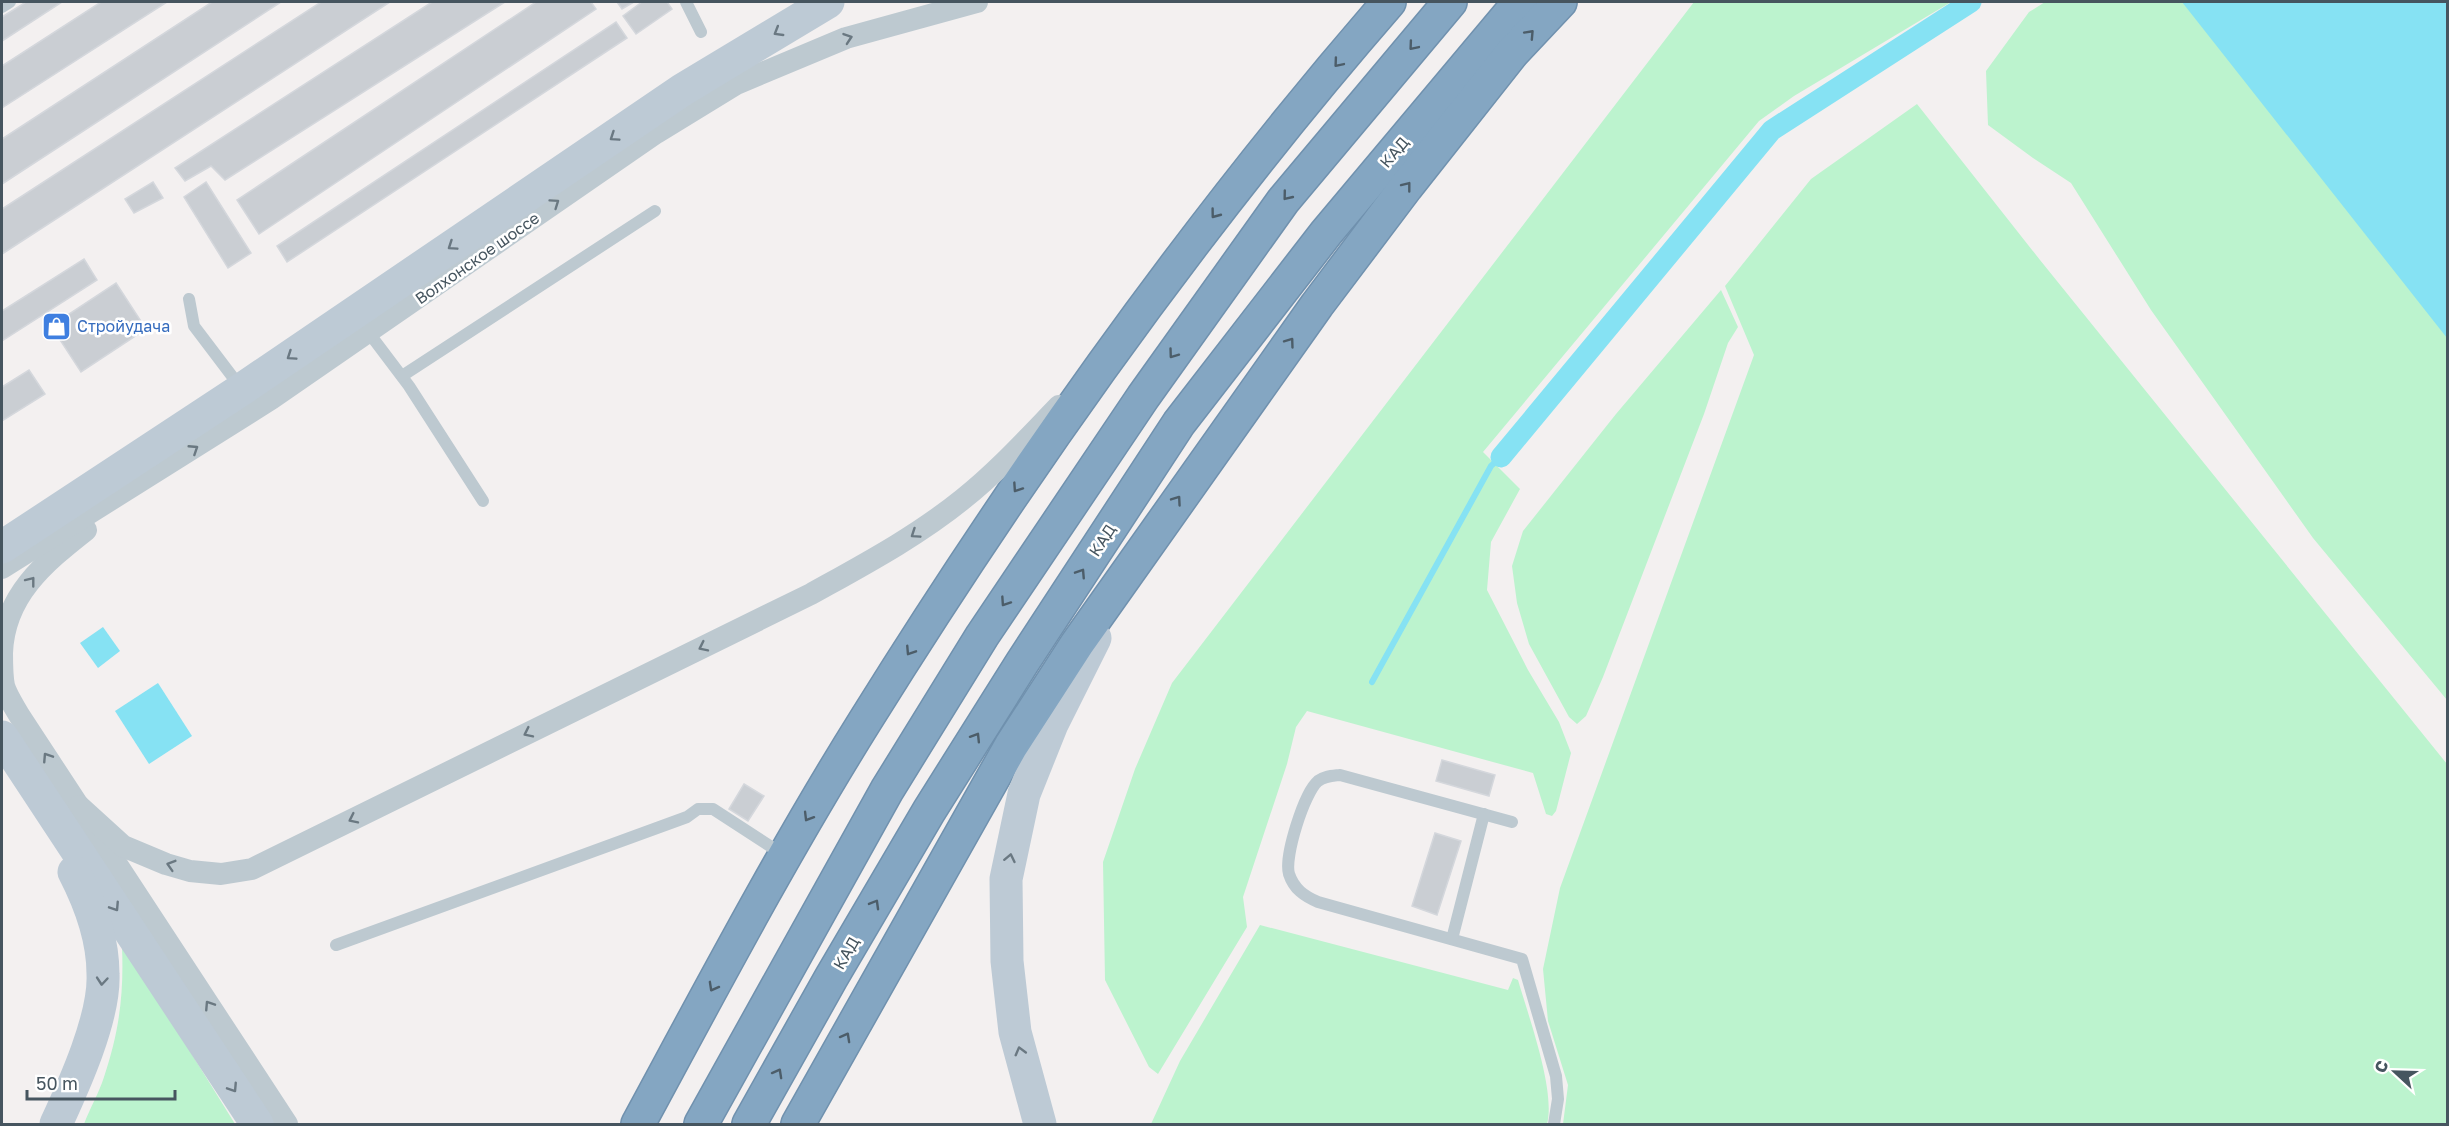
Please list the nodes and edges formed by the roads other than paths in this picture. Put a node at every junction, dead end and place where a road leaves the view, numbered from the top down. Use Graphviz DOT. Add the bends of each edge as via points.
graph roads {
  1 [pos="10,2"];
  2 [pos="686,2"];
  3 [pos="828,2"];
  4 [pos="977,2"];
  5 [pos="1389,2"];
  6 [pos="1450,2"];
  7 [pos="1520,2"];
  8 [pos="1560,2"];
  9 [pos="2,7"];
  10 [pos="701,32"];
  11 [pos="655,211"];
  12 [pos="189,299"];
  13 [pos="369,333"];
  14 [pos="1110,353"];
  15 [pos="402,376"];
  16 [pos="242,389"];
  17 [pos="171,463"];
  18 [pos="483,501"];
  19 [pos="2,547"];
  20 [pos="1143,548"];
  21 [pos="2,568"];
  22 [pos="2,737"];
  23 [pos="37,788"];
  24 [pos="79,806"];
  25 [pos="1484,814"];
  26 [pos="1512,822"];
  27 [pos="776,850"];
  28 [pos="1452,939"];
  29 [pos="336,945"];
  30 [pos="56,1125"];
  31 [pos="257,1125"];
  32 [pos="287,1125"];
  33 [pos="638,1125"];
  34 [pos="701,1125"];
  35 [pos="749,1125"];
  36 [pos="798,1125"];
  37 [pos="1040,1125"];
  38 [pos="1554,1125"];
  1 -- 9 [label="lane"];
  2 -- 10 [label="lane"];
  3 -- 16 [label="main road, Волхонское шоссе, one-way" via="682,90"];
  13 -- 4 [label="street, Волхонское шоссе, one-way" via="656,133 736,84 846,38"];
  5 -- 14 [label="highway, one-way" via="1246,173"];
  6 -- 34 [label="highway, one-way" via="1283,201 1143,397 989,626 887,790"];
  35 -- 7 [label="highway, КАД, one-way" via="929,811 1179,423 1326,233"];
  20 -- 8 [label="highway, one-way" via="1399,196 1512,53"];
  11 -- 15 [label="lane"];
  12 -- 16 [label="lane" via="194,326"];
  13 -- 15 [label="lane"];
  17 -- 13 [label="street, Волхонское шоссе, one-way"];
  14 -- 24 [label="street, one-way" via="998,470 963,500 877,558 252,869 221,873 190,871 166,864 123,846"];
  14 -- 33 [label="highway, one-way" via="864,723 787,851"];
  15 -- 18 [label="lane"];
  16 -- 19 [label="main road, Волхонское шоссе"];
  17 -- 21 [label="street, Волхонское шоссе"];
  24 -- 17 [label="street, one-way" via="4,687 6,626 12,607 35,575"];
  36 -- 20 [label="highway, one-way" via="1011,746"];
  37 -- 20 [label="main road, one-way" via="1015,1032 1007,961 1006,879 1024,794 1052,724"];
  22 -- 23 [label="main road"];
  23 -- 30 [label="main road, one-way" via="84,891 98,936 104,975 95,1025"];
  23 -- 31 [label="main road, one-way"];
  32 -- 24 [label="street, one-way"];
  25 -- 26 [label="lane"];
  25 -- 28 [label="lane"];
  25 -- 28 [label="lane" via="1340,775 1326,776 1316,783 1308,797 1292,842 1288,872 1303,895"];
  27 -- 29 [label="lane" via="712,809 698,809 687,817"];
  28 -- 38 [label="lane" via="1522,959 1556,1076"];
}
